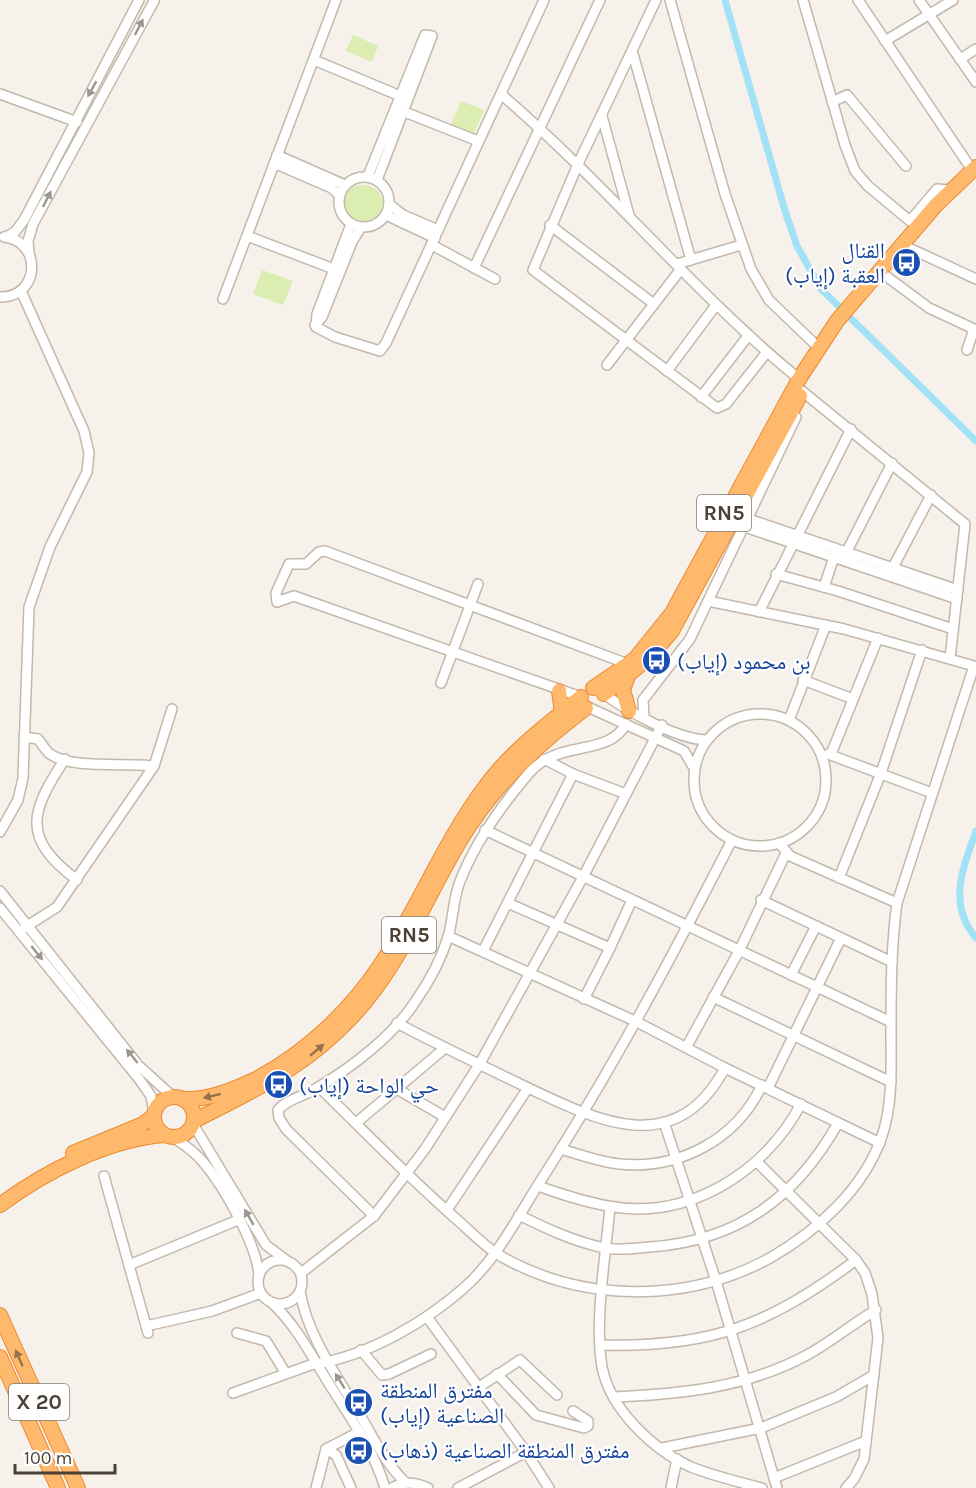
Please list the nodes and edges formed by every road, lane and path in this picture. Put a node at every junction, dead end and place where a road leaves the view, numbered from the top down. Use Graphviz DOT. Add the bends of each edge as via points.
graph roads {
  1 [pos="139,0"];
  2 [pos="153,0"];
  3 [pos="163,0"];
  4 [pos="336,0"];
  5 [pos="544,0"];
  6 [pos="600,0"];
  7 [pos="656,0"];
  8 [pos="670,0"];
  9 [pos="803,0"];
  10 [pos="858,0"];
  11 [pos="920,0"];
  12 [pos="954,0"];
  13 [pos="930,16"];
  14 [pos="885,41"];
  15 [pos="976,49"];
  16 [pos="633,54"];
  17 [pos="960,58"];
  18 [pos="314,60"];
  19 [pos="976,82"];
  20 [pos="0,94"];
  21 [pos="501,95"];
  22 [pos="404,97"];
  23 [pos="832,102"];
  24 [pos="399,110"];
  25 [pos="602,116"];
  26 [pos="75,120"];
  27 [pos="85,125"];
  28 [pos="542,129"];
  29 [pos="478,141"];
  30 [pos="275,159"];
  31 [pos="578,164"];
  32 [pos="906,166"];
  33 [pos="975,171"];
  34 [pos="372,178"];
  35 [pos="345,185"];
  36 [pos="950,190"];
  37 [pos="339,195"];
  38 [pos="389,204"];
  39 [pos="386,215"];
  40 [pos="630,218"];
  41 [pos="351,224"];
  42 [pos="550,225"];
  43 [pos="361,227"];
  44 [pos="247,236"];
  45 [pos="3,237"];
  46 [pos="435,238"];
  47 [pos="741,245"];
  48 [pos="909,248"];
  49 [pos="29,253"];
  50 [pos="691,260"];
  51 [pos="679,266"];
  52 [pos="474,268"];
  53 [pos="334,269"];
  54 [pos="886,276"];
  55 [pos="495,279"];
  56 [pos="976,279"];
  57 [pos="21,291"];
  58 [pos="0,297"];
  59 [pos="223,299"];
  60 [pos="861,300"];
  61 [pos="654,304"];
  62 [pos="716,305"];
  63 [pos="841,324"];
  64 [pos="315,325"];
  65 [pos="748,336"];
  66 [pos="627,340"];
  67 [pos="819,348"];
  68 [pos="967,350"];
  69 [pos="766,352"];
  70 [pos="607,365"];
  71 [pos="667,371"];
  72 [pos="803,388"];
  73 [pos="701,397"];
  74 [pos="851,429"];
  75 [pos="892,463"];
  76 [pos="931,495"];
  77 [pos="740,521"];
  78 [pos="795,539"];
  79 [pos="841,556"];
  80 [pos="890,572"];
  81 [pos="776,574"];
  82 [pos="478,584"];
  83 [pos="824,587"];
  84 [pos="958,594"];
  85 [pos="708,601"];
  86 [pos="470,604"];
  87 [pos="759,612"];
  88 [pos="826,625"];
  89 [pos="953,629"];
  90 [pos="878,638"];
  91 [pos="922,650"];
  92 [pos="452,653"];
  93 [pos="950,658"];
  94 [pos="628,670"];
  95 [pos="803,680"];
  96 [pos="441,683"];
  97 [pos="559,691"];
  98 [pos="598,691"];
  99 [pos="852,699"];
  100 [pos="586,704"];
  101 [pos="172,709"];
  102 [pos="562,713"];
  103 [pos="627,717"];
  104 [pos="644,717"];
  105 [pos="789,720"];
  106 [pos="662,725"];
  107 [pos="24,737"];
  108 [pos="656,737"];
  109 [pos="705,740"];
  110 [pos="827,754"];
  111 [pos="65,759"];
  112 [pos="544,759"];
  113 [pos="154,766"];
  114 [pos="694,768"];
  115 [pos="881,773"];
  116 [pos="573,774"];
  117 [pos="932,793"];
  118 [pos="626,794"];
  119 [pos="485,830"];
  120 [pos="0,832"];
  121 [pos="732,840"];
  122 [pos="779,843"];
  123 [pos="535,853"];
  124 [pos="786,853"];
  125 [pos="582,877"];
  126 [pos="839,878"];
  127 [pos="77,880"];
  128 [pos="0,891"];
  129 [pos="632,900"];
  130 [pos="761,900"];
  131 [pos="508,903"];
  132 [pos="897,903"];
  133 [pos="0,908"];
  134 [pos="556,924"];
  135 [pos="28,926"];
  136 [pos="688,927"];
  137 [pos="816,927"];
  138 [pos="18,931"];
  139 [pos="448,936"];
  140 [pos="841,938"];
  141 [pos="610,948"];
  142 [pos="483,951"];
  143 [pos="739,951"];
  144 [pos="892,962"];
  145 [pos="529,975"];
  146 [pos="790,975"];
  147 [pos="817,988"];
  148 [pos="713,997"];
  149 [pos="584,999"];
  150 [pos="637,1022"];
  151 [pos="891,1022"];
  152 [pos="397,1023"];
  153 [pos="792,1036"];
  154 [pos="687,1046"];
  155 [pos="445,1048"];
  156 [pos="479,1065"];
  157 [pos="725,1068"];
  158 [pos="891,1082"];
  159 [pos="765,1086"];
  160 [pos="319,1087"];
  161 [pos="528,1088"];
  162 [pos="397,1089"];
  163 [pos="178,1098"];
  164 [pos="801,1104"];
  165 [pos="154,1114"];
  166 [pos="583,1114"];
  167 [pos="445,1117"];
  168 [pos="664,1122"];
  169 [pos="194,1123"];
  170 [pos="838,1123"];
  171 [pos="356,1124"];
  172 [pos="169,1136"];
  173 [pos="880,1143"];
  174 [pos="561,1149"];
  175 [pos="677,1160"];
  176 [pos="757,1162"];
  177 [pos="407,1173"];
  178 [pos="104,1176"];
  179 [pos="538,1186"];
  180 [pos="787,1192"];
  181 [pos="0,1193"];
  182 [pos="690,1200"];
  183 [pos="0,1205"];
  184 [pos="610,1206"];
  185 [pos="447,1210"];
  186 [pos="519,1215"];
  187 [pos="374,1216"];
  188 [pos="238,1220"];
  189 [pos="820,1224"];
  190 [pos="703,1239"];
  191 [pos="606,1248"];
  192 [pos="495,1253"];
  193 [pos="286,1260"];
  194 [pos="856,1260"];
  195 [pos="129,1265"];
  196 [pos="301,1273"];
  197 [pos="259,1276"];
  198 [pos="716,1281"];
  199 [pos="602,1290"];
  200 [pos="300,1292"];
  201 [pos="261,1293"];
  202 [pos="272,1303"];
  203 [pos="876,1310"];
  204 [pos="0,1315"];
  205 [pos="427,1317"];
  206 [pos="730,1331"];
  207 [pos="237,1334"];
  208 [pos="601,1345"];
  209 [pos="361,1350"];
  210 [pos="431,1354"];
  211 [pos="0,1357"];
  212 [pos="328,1362"];
  213 [pos="316,1363"];
  214 [pos="285,1372"];
  215 [pos="497,1374"];
  216 [pos="874,1375"];
  217 [pos="745,1380"];
  218 [pos="479,1387"];
  219 [pos="233,1393"];
  220 [pos="558,1395"];
  221 [pos="614,1397"];
  222 [pos="573,1411"];
  223 [pos="761,1428"];
  224 [pos="359,1432"];
  225 [pos="866,1441"];
  226 [pos="662,1448"];
  227 [pos="326,1449"];
  228 [pos="526,1452"];
  229 [pos="677,1459"];
  230 [pos="774,1478"];
  231 [pos="405,1482"];
  232 [pos="58,1488"];
  233 [pos="78,1488"];
  234 [pos="316,1488"];
  235 [pos="351,1488"];
  236 [pos="385,1488"];
  237 [pos="392,1488"];
  238 [pos="428,1488"];
  239 [pos="458,1488"];
  240 [pos="549,1488"];
  241 [pos="671,1488"];
  242 [pos="762,1488"];
  243 [pos="777,1488"];
  244 [pos="846,1488"];
  1 -- 26 [label="street, one-way"];
  2 -- 3 [label="street"];
  27 -- 2 [label="street, one-way"];
  4 -- 18 [label="street"];
  5 -- 21 [label="street"];
  6 -- 28 [label="street"];
  7 -- 16 [label="street"];
  8 -- 47 [label="street"];
  9 -- 23 [label="street"];
  10 -- 14 [label="street"];
  11 -- 13 [label="street"];
  12 -- 13 [label="street"];
  13 -- 14 [label="street"];
  13 -- 17 [label="street"];
  14 -- 33 [label="street"];
  15 -- 17 [label="street"];
  16 -- 25 [label="street"];
  16 -- 50 [label="street"];
  17 -- 19 [label="street"];
  18 -- 22 [label="street"];
  18 -- 30 [label="street"];
  20 -- 26 [label="street"];
  21 -- 28 [label="street"];
  21 -- 29 [label="street"];
  22 -- 22 [label="street" via="432,36 425,35"];
  22 -- 24 [label="street"];
  23 -- 32 [label="street" via="847,95"];
  23 -- 36 [label="street" via="855,171 910,221 937,189"];
  24 -- 29 [label="street"];
  24 -- 34 [label="street"];
  25 -- 31 [label="street"];
  25 -- 40 [label="street"];
  26 -- 27 [label="street"];
  26 -- 45 [label="street" via="24,220 15,232"];
  49 -- 27 [label="street, one-way" via="33,224"];
  28 -- 31 [label="street"];
  28 -- 52 [label="street"];
  29 -- 46 [label="street"];
  30 -- 35 [label="street"];
  30 -- 37 [label="street"];
  30 -- 44 [label="street"];
  31 -- 40 [label="street"];
  31 -- 42 [label="street"];
  33 -- 36 [label="highway, RN5"];
  33 -- 48 [label="highway, RN5"];
  34 -- 35 [label="street" via="355,178"];
  34 -- 38 [label="street" via="387,190"];
  35 -- 37 [label="street"];
  36 -- 60 [label="highway, RN5"];
  37 -- 41 [label="street" via="340,212"];
  38 -- 39 [label="street"];
  38 -- 46 [label="street"];
  39 -- 43 [label="street" via="375,225"];
  39 -- 46 [label="street"];
  40 -- 51 [label="street"];
  41 -- 43 [label="street"];
  41 -- 53 [label="street"];
  42 -- 61 [label="street"];
  42 -- 66 [label="street" via="534,273"];
  43 -- 64 [label="street"];
  44 -- 53 [label="street"];
  44 -- 59 [label="street"];
  45 -- 49 [label="street" via="20,242"];
  46 -- 52 [label="street"];
  46 -- 64 [label="street" via="381,350 335,337"];
  47 -- 50 [label="street"];
  47 -- 67 [label="street" via="765,295"];
  48 -- 54 [label="highway, RN5"];
  48 -- 56 [label="street"];
  49 -- 57 [label="street" via="31,278"];
  50 -- 51 [label="street"];
  51 -- 61 [label="street"];
  51 -- 62 [label="street"];
  52 -- 55 [label="street"];
  53 -- 64 [label="street"];
  54 -- 60 [label="highway, RN5"];
  54 -- 68 [label="street" via="929,308 974,329"];
  57 -- 58 [label="street"];
  57 -- 107 [label="street" via="84,431 89,453 87,472 50,547 29,607"];
  60 -- 63 [label="highway, RN5"];
  61 -- 66 [label="street"];
  62 -- 65 [label="street"];
  62 -- 71 [label="street"];
  63 -- 67 [label="highway, RN5"];
  63 -- 72 [label="highway, RN5"];
  65 -- 69 [label="street"];
  65 -- 73 [label="street"];
  66 -- 70 [label="street"];
  66 -- 71 [label="street"];
  67 -- 72 [label="highway, RN5"];
  69 -- 72 [label="street"];
  69 -- 73 [label="street" via="723,407 715,407"];
  71 -- 73 [label="street"];
  72 -- 74 [label="street"];
  72 -- 77 [label="highway, RN5"];
  72 -- 94 [label="highway, RN5" via="718,525 680,601"];
  74 -- 75 [label="street"];
  74 -- 78 [label="street"];
  75 -- 76 [label="street"];
  75 -- 79 [label="street"];
  76 -- 80 [label="street"];
  76 -- 84 [label="street" via="965,524"];
  77 -- 78 [label="street"];
  77 -- 85 [label="street"];
  77 -- 94 [label="highway, RN5" via="672,632"];
  78 -- 79 [label="street"];
  78 -- 81 [label="street"];
  79 -- 80 [label="street"];
  79 -- 83 [label="street"];
  80 -- 84 [label="street"];
  81 -- 83 [label="street"];
  81 -- 87 [label="street"];
  82 -- 86 [label="street"];
  83 -- 89 [label="street"];
  84 -- 89 [label="street"];
  85 -- 87 [label="street"];
  85 -- 104 [label="street" via="690,639 643,700"];
  86 -- 92 [label="street"];
  86 -- 92 [label="street" via="322,551 306,564 289,564 276,593 277,602 294,596"];
  86 -- 94 [label="street"];
  87 -- 88 [label="street"];
  88 -- 90 [label="street"];
  88 -- 95 [label="street"];
  89 -- 93 [label="street"];
  90 -- 91 [label="street"];
  90 -- 99 [label="street"];
  91 -- 93 [label="street"];
  91 -- 115 [label="street"];
  92 -- 96 [label="street"];
  92 -- 97 [label="street"];
  93 -- 117 [label="street" via="975,668"];
  94 -- 98 [label="highway, RN5"];
  94 -- 103 [label="highway" via="623,690"];
  95 -- 99 [label="street"];
  95 -- 105 [label="street"];
  97 -- 100 [label="street"];
  97 -- 102 [label="highway"];
  98 -- 100 [label="highway, RN5" via="599,703"];
  98 -- 103 [label="street"];
  99 -- 110 [label="street"];
  100 -- 102 [label="highway, RN5"];
  100 -- 103 [label="street"];
  169 -- 100 [label="highway, RN5, one-way" via="288,1073 350,1020 386,976 461,839 494,792 532,750"];
  101 -- 113 [label="street"];
  102 -- 163 [label="highway, RN5, one-way" via="515,753 487,784 446,847 382,962 337,1018 261,1076 207,1098"];
  103 -- 104 [label="street"];
  103 -- 108 [label="street"];
  103 -- 112 [label="street" via="618,735 604,743"];
  104 -- 106 [label="street"];
  105 -- 109 [label="street" via="765,714 747,715 731,721"];
  105 -- 110 [label="street"];
  106 -- 108 [label="street"];
  106 -- 109 [label="street"];
  107 -- 111 [label="street" via="38,740 47,752"];
  107 -- 120 [label="street" via="20,793"];
  108 -- 114 [label="street" via="686,752"];
  108 -- 118 [label="street"];
  109 -- 114 [label="street"];
  110 -- 115 [label="street"];
  110 -- 122 [label="street" via="821,806 808,826"];
  111 -- 113 [label="street"];
  111 -- 127 [label="street" via="41,798 38,828 47,853"];
  112 -- 116 [label="street"];
  112 -- 119 [label="street"];
  113 -- 127 [label="street"];
  114 -- 121 [label="street" via="697,799 704,813"];
  115 -- 117 [label="street"];
  115 -- 126 [label="street"];
  116 -- 118 [label="street"];
  116 -- 123 [label="street"];
  117 -- 132 [label="street"];
  118 -- 125 [label="street"];
  119 -- 123 [label="street"];
  119 -- 139 [label="street" via="459,885"];
  121 -- 122 [label="street" via="748,846"];
  121 -- 136 [label="street"];
  122 -- 124 [label="street"];
  123 -- 125 [label="street"];
  123 -- 131 [label="street"];
  124 -- 126 [label="street"];
  124 -- 130 [label="street"];
  125 -- 129 [label="street"];
  125 -- 134 [label="street"];
  126 -- 132 [label="street"];
  127 -- 135 [label="street" via="51,912"];
  128 -- 135 [label="street"];
  129 -- 136 [label="street"];
  129 -- 141 [label="street"];
  130 -- 137 [label="street"];
  130 -- 143 [label="street"];
  131 -- 134 [label="street"];
  131 -- 142 [label="street"];
  132 -- 144 [label="street"];
  133 -- 138 [label="street"];
  134 -- 141 [label="street"];
  134 -- 145 [label="street"];
  135 -- 138 [label="street"];
  163 -- 135 [label="street, one-way" via="138,1065"];
  136 -- 143 [label="street"];
  136 -- 150 [label="street"];
  137 -- 140 [label="street"];
  137 -- 146 [label="street"];
  138 -- 165 [label="street, one-way" via="145,1087 154,1104"];
  139 -- 142 [label="street"];
  139 -- 152 [label="street" via="426,985"];
  140 -- 144 [label="street"];
  140 -- 147 [label="street"];
  141 -- 149 [label="street"];
  142 -- 145 [label="street"];
  143 -- 146 [label="street"];
  143 -- 148 [label="street"];
  144 -- 151 [label="street"];
  145 -- 149 [label="street"];
  145 -- 156 [label="street"];
  146 -- 147 [label="street"];
  147 -- 151 [label="street"];
  147 -- 153 [label="street"];
  148 -- 153 [label="street"];
  148 -- 154 [label="street"];
  149 -- 150 [label="street"];
  150 -- 154 [label="street"];
  150 -- 166 [label="street"];
  151 -- 158 [label="street"];
  152 -- 155 [label="street"];
  152 -- 160 [label="street"];
  153 -- 158 [label="street"];
  153 -- 159 [label="street"];
  154 -- 157 [label="street"];
  155 -- 156 [label="street"];
  155 -- 162 [label="street"];
  156 -- 161 [label="street"];
  156 -- 167 [label="street"];
  157 -- 159 [label="street"];
  157 -- 168 [label="street" via="703,1102"];
  158 -- 173 [label="street"];
  159 -- 164 [label="street"];
  159 -- 175 [label="street" via="732,1128"];
  160 -- 171 [label="street"];
  160 -- 187 [label="street" via="280,1107 279,1118"];
  161 -- 166 [label="street"];
  161 -- 185 [label="street"];
  162 -- 167 [label="street"];
  162 -- 171 [label="street"];
  163 -- 165 [label="highway" via="161,1102"];
  163 -- 169 [label="highway" via="192,1108"];
  164 -- 170 [label="street"];
  164 -- 176 [label="street" via="778,1142"];
  165 -- 172 [label="highway" via="155,1125"];
  165 -- 181 [label="highway" via="141,1125 55,1161"];
  166 -- 168 [label="street" via="622,1124"];
  166 -- 174 [label="street"];
  167 -- 177 [label="street"];
  168 -- 175 [label="street"];
  169 -- 172 [label="highway, RN5" via="186,1134"];
  193 -- 169 [label="street, one-way" via="266,1245"];
  170 -- 173 [label="street"];
  170 -- 180 [label="street" via="825,1146"];
  171 -- 177 [label="street"];
  172 -- 183 [label="highway, RN5" via="137,1138 66,1166"];
  172 -- 188 [label="street" via="203,1162"];
  173 -- 189 [label="street" via="860,1178"];
  174 -- 175 [label="street" via="616,1164"];
  174 -- 179 [label="street"];
  175 -- 182 [label="street"];
  176 -- 180 [label="street"];
  176 -- 182 [label="street" via="731,1181"];
  177 -- 185 [label="street"];
  177 -- 187 [label="street"];
  178 -- 195 [label="street"];
  179 -- 184 [label="street"];
  179 -- 186 [label="street"];
  180 -- 189 [label="street"];
  180 -- 190 [label="street" via="742,1222"];
  182 -- 184 [label="street" via="638,1208"];
  182 -- 190 [label="street"];
  184 -- 191 [label="street"];
  185 -- 192 [label="street"];
  186 -- 191 [label="street" via="552,1232"];
  186 -- 192 [label="street"];
  187 -- 196 [label="street"];
  188 -- 195 [label="street"];
  188 -- 197 [label="street" via="256,1254"];
  189 -- 194 [label="street"];
  189 -- 198 [label="street" via="756,1265"];
  190 -- 191 [label="street"];
  190 -- 198 [label="street"];
  191 -- 199 [label="street"];
  192 -- 199 [label="street" via="554,1279"];
  192 -- 205 [label="street" via="465,1287"];
  193 -- 196 [label="street"];
  193 -- 197 [label="street" via="273,1261"];
  194 -- 203 [label="street" via="865,1273"];
  194 -- 206 [label="street" via="789,1306"];
  195 -- 201 [label="street" via="147,1330"];
  196 -- 200 [label="street"];
  197 -- 201 [label="street"];
  198 -- 199 [label="street" via="634,1293"];
  198 -- 206 [label="street"];
  199 -- 208 [label="street"];
  200 -- 202 [label="street" via="288,1303"];
  200 -- 212 [label="street" via="306,1316"];
  201 -- 202 [label="street"];
  202 -- 213 [label="street" via="293,1326"];
  203 -- 216 [label="street"];
  203 -- 217 [label="street" via="804,1357"];
  233 -- 204 [label="highway, X 20, one-way"];
  205 -- 209 [label="street"];
  205 -- 218 [label="street"];
  206 -- 208 [label="street" via="674,1343"];
  206 -- 217 [label="street"];
  207 -- 214 [label="street" via="266,1341"];
  208 -- 221 [label="street" via="603,1369"];
  209 -- 210 [label="street" via="382,1375"];
  209 -- 212 [label="street"];
  211 -- 232 [label="highway, X 20"];
  212 -- 213 [label="street"];
  231 -- 212 [label="street, one-way" via="391,1467"];
  213 -- 214 [label="street"];
  213 -- 224 [label="street"];
  214 -- 219 [label="street"];
  215 -- 218 [label="street"];
  215 -- 220 [label="street" via="520,1360"];
  215 -- 222 [label="street" via="536,1415 588,1426 588,1420"];
  216 -- 223 [label="street" via="836,1397"];
  216 -- 225 [label="street"];
  217 -- 221 [label="street" via="675,1394"];
  217 -- 223 [label="street"];
  218 -- 228 [label="street"];
  221 -- 226 [label="street" via="635,1425"];
  223 -- 226 [label="street"];
  223 -- 230 [label="street"];
  224 -- 227 [label="street"];
  224 -- 236 [label="street"];
  225 -- 230 [label="street"];
  225 -- 244 [label="street" via="864,1459"];
  226 -- 229 [label="street"];
  227 -- 234 [label="street"];
  227 -- 235 [label="street" via="336,1455"];
  228 -- 239 [label="street"];
  228 -- 240 [label="street"];
  229 -- 241 [label="street"];
  229 -- 242 [label="street" via="706,1473"];
  230 -- 243 [label="street"];
  231 -- 237 [label="street"];
  231 -- 238 [label="street"];
}
